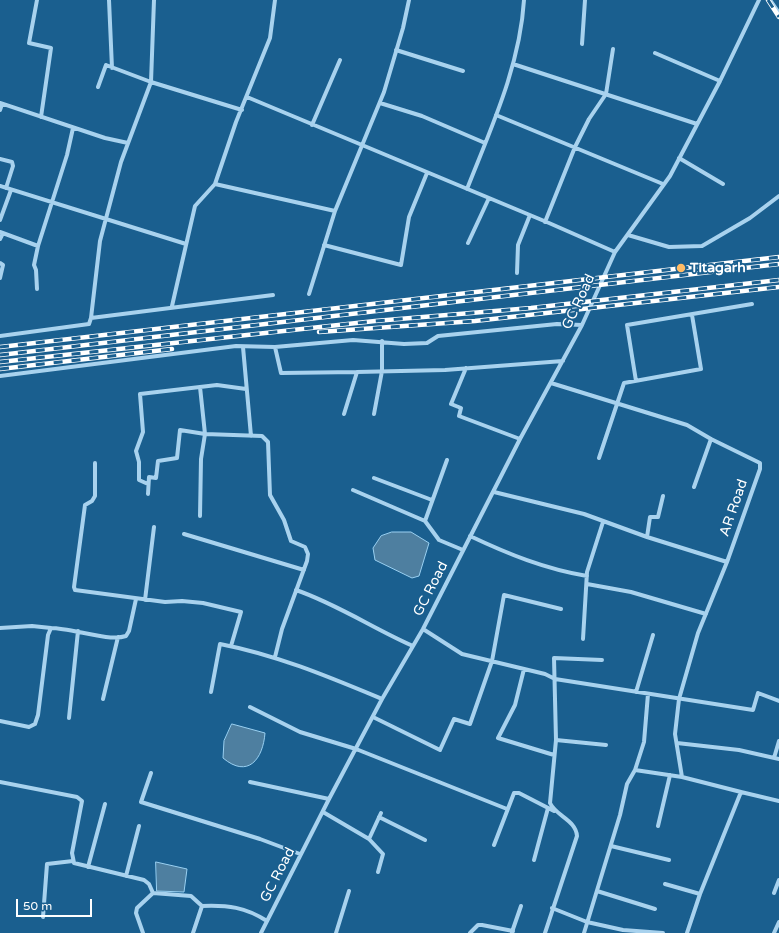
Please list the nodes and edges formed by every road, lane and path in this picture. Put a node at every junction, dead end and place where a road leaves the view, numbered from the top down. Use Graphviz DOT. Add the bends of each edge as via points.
graph roads {
  1 [pos="37,0"];
  2 [pos="109,0"];
  3 [pos="154,0"];
  4 [pos="275,0"];
  5 [pos="409,0"];
  6 [pos="524,0"];
  7 [pos="585,0"];
  8 [pos="759,0"];
  9 [pos="770,0"];
  10 [pos="779,13"];
  11 [pos="582,44"];
  12 [pos="613,49"];
  13 [pos="396,50"];
  14 [pos="655,52"];
  15 [pos="340,60"];
  16 [pos="513,64"];
  17 [pos="112,68"];
  18 [pos="463,71"];
  19 [pos="720,81"];
  20 [pos="151,82"];
  21 [pos="98,87"];
  22 [pos="606,94"];
  23 [pos="246,97"];
  24 [pos="1,103"];
  25 [pos="380,103"];
  26 [pos="0,110"];
  27 [pos="242,110"];
  28 [pos="496,115"];
  29 [pos="41,117"];
  30 [pos="697,124"];
  31 [pos="312,125"];
  32 [pos="73,128"];
  33 [pos="128,142"];
  34 [pos="485,142"];
  35 [pos="363,145"];
  36 [pos="575,147"];
  37 [pos="679,158"];
  38 [pos="0,159"];
  39 [pos="427,173"];
  40 [pos="215,184"];
  41 [pos="663,184"];
  42 [pos="723,184"];
  43 [pos="0,186"];
  44 [pos="9,189"];
  45 [pos="467,189"];
  46 [pos="779,196"];
  47 [pos="489,198"];
  48 [pos="52,202"];
  49 [pos="335,211"];
  50 [pos="530,215"];
  51 [pos="106,219"];
  52 [pos="0,220"];
  53 [pos="545,222"];
  54 [pos="1,232"];
  55 [pos="628,235"];
  56 [pos="0,239"];
  57 [pos="468,243"];
  58 [pos="186,244"];
  59 [pos="324,245"];
  60 [pos="38,246"];
  61 [pos="615,252"];
  62 [pos="0,264"];
  63 [pos="517,273"];
  64 [pos="0,278"];
  65 [pos="36,289"];
  66 [pos="309,294"];
  67 [pos="273,295"];
  68 [pos="752,304"];
  69 [pos="172,306"];
  70 [pos="692,315"];
  71 [pos="91,318"];
  72 [pos="582,325"];
  73 [pos="0,336"];
  74 [pos="382,341"];
  75 [pos="243,347"];
  76 [pos="275,347"];
  77 [pos="563,361"];
  78 [pos="466,368"];
  79 [pos="382,371"];
  80 [pos="357,372"];
  81 [pos="0,376"];
  82 [pos="636,381"];
  83 [pos="551,383"];
  84 [pos="200,387"];
  85 [pos="246,389"];
  86 [pos="616,404"];
  87 [pos="344,414"];
  88 [pos="374,414"];
  89 [pos="205,434"];
  90 [pos="251,436"];
  91 [pos="520,439"];
  92 [pos="711,440"];
  93 [pos="599,458"];
  94 [pos="447,460"];
  95 [pos="95,463"];
  96 [pos="374,478"];
  97 [pos="148,484"];
  98 [pos="694,487"];
  99 [pos="353,490"];
  100 [pos="494,492"];
  101 [pos="148,494"];
  102 [pos="663,496"];
  103 [pos="432,500"];
  104 [pos="200,516"];
  105 [pos="425,521"];
  106 [pos="603,522"];
  107 [pos="154,527"];
  108 [pos="184,534"];
  109 [pos="470,536"];
  110 [pos="647,537"];
  111 [pos="463,550"];
  112 [pos="727,562"];
  113 [pos="304,570"];
  114 [pos="587,576"];
  115 [pos="587,584"];
  116 [pos="296,590"];
  117 [pos="136,599"];
  118 [pos="145,600"];
  119 [pos="561,609"];
  120 [pos="706,614"];
  121 [pos="0,628"];
  122 [pos="51,628"];
  123 [pos="423,629"];
  124 [pos="78,631"];
  125 [pos="653,634"];
  126 [pos="118,637"];
  127 [pos="583,639"];
  128 [pos="231,646"];
  129 [pos="413,646"];
  130 [pos="275,657"];
  131 [pos="602,660"];
  132 [pos="492,661"];
  133 [pos="524,669"];
  134 [pos="555,679"];
  135 [pos="211,692"];
  136 [pos="636,692"];
  137 [pos="648,694"];
  138 [pos="103,699"];
  139 [pos="382,699"];
  140 [pos="679,699"];
  141 [pos="779,701"];
  142 [pos="250,707"];
  143 [pos="373,717"];
  144 [pos="69,718"];
  145 [pos="0,721"];
  146 [pos="556,740"];
  147 [pos="779,741"];
  148 [pos="677,743"];
  149 [pos="606,745"];
  150 [pos="356,749"];
  151 [pos="554,755"];
  152 [pos="774,758"];
  153 [pos="779,759"];
  154 [pos="635,770"];
  155 [pos="151,773"];
  156 [pos="670,775"];
  157 [pos="682,777"];
  158 [pos="0,782"];
  159 [pos="250,782"];
  160 [pos="741,792"];
  161 [pos="329,799"];
  162 [pos="779,801"];
  163 [pos="105,804"];
  164 [pos="548,808"];
  165 [pos="507,809"];
  166 [pos="323,812"];
  167 [pos="555,812"];
  168 [pos="139,826"];
  169 [pos="658,826"];
  170 [pos="369,839"];
  171 [pos="425,840"];
  172 [pos="494,845"];
  173 [pos="611,846"];
  174 [pos="300,854"];
  175 [pos="534,860"];
  176 [pos="669,860"];
  177 [pos="73,861"];
  178 [pos="88,867"];
  179 [pos="378,872"];
  180 [pos="126,876"];
  181 [pos="779,880"];
  182 [pos="665,884"];
  183 [pos="349,891"];
  184 [pos="597,891"];
  185 [pos="153,892"];
  186 [pos="774,893"];
  187 [pos="700,894"];
  188 [pos="202,906"];
  189 [pos="521,906"];
  190 [pos="552,908"];
  191 [pos="655,909"];
  192 [pos="43,917"];
  193 [pos="267,921"];
  194 [pos="588,922"];
  195 [pos="779,922"];
  196 [pos="512,932"];
  197 [pos="143,933"];
  198 [pos="193,933"];
  199 [pos="261,933"];
  200 [pos="336,933"];
  201 [pos="470,933"];
  202 [pos="545,933"];
  203 [pos="584,933"];
  204 [pos="662,933"];
  205 [pos="687,933"];
  206 [pos="774,933"];
  1 -- 29 [label="street" via="29,43 51,48"];
  2 -- 17 [label="street"];
  3 -- 20 [label="street"];
  4 -- 23 [label="street" via="270,38"];
  5 -- 13 [label="street"];
  6 -- 16 [label="street" via="522,27"];
  7 -- 11 [label="street"];
  8 -- 19 [label="street, GC Road"];
  9 -- 10 [label="street"];
  12 -- 22 [label="street"];
  13 -- 18 [label="street"];
  13 -- 25 [label="street"];
  14 -- 19 [label="street"];
  15 -- 31 [label="street"];
  16 -- 22 [label="street"];
  16 -- 28 [label="street"];
  17 -- 20 [label="street"];
  17 -- 21 [label="street" via="106,65"];
  19 -- 30 [label="street, GC Road"];
  20 -- 27 [label="street"];
  20 -- 33 [label="street"];
  22 -- 30 [label="street"];
  22 -- 36 [label="street"];
  23 -- 27 [label="street"];
  23 -- 31 [label="street"];
  24 -- 26 [label="street"];
  24 -- 29 [label="street"];
  25 -- 34 [label="street" via="422,116"];
  25 -- 35 [label="street"];
  27 -- 40 [label="street"];
  28 -- 34 [label="street"];
  28 -- 36 [label="street"];
  29 -- 32 [label="street"];
  30 -- 37 [label="street, GC Road"];
  31 -- 35 [label="street"];
  32 -- 33 [label="street"];
  32 -- 48 [label="street"];
  33 -- 51 [label="street"];
  34 -- 45 [label="street"];
  35 -- 39 [label="street"];
  35 -- 49 [label="street"];
  36 -- 41 [label="street"];
  36 -- 53 [label="street"];
  37 -- 41 [label="street, GC Road"];
  37 -- 42 [label="street"];
  38 -- 44 [label="street" via="12,162"];
  39 -- 45 [label="street"];
  39 -- 59 [label="street" via="409,217 401,265"];
  40 -- 49 [label="street"];
  40 -- 58 [label="street" via="195,206"];
  41 -- 55 [label="street, GC Road"];
  43 -- 44 [label="street"];
  44 -- 48 [label="street"];
  44 -- 52 [label="street"];
  45 -- 47 [label="street"];
  46 -- 55 [label="street" via="750,218 702,246 669,247"];
  47 -- 50 [label="street"];
  47 -- 57 [label="street"];
  48 -- 51 [label="street"];
  48 -- 60 [label="street"];
  49 -- 59 [label="street"];
  50 -- 53 [label="street"];
  50 -- 63 [label="street" via="518,245"];
  51 -- 58 [label="street"];
  51 -- 71 [label="street" via="100,241"];
  53 -- 61 [label="street"];
  54 -- 56 [label="street"];
  54 -- 60 [label="street"];
  55 -- 61 [label="street, GC Road"];
  58 -- 69 [label="street"];
  59 -- 66 [label="street"];
  60 -- 65 [label="street" via="34,265"];
  61 -- 72 [label="street, GC Road"];
  62 -- 64 [label="street" via="3,265"];
  67 -- 69 [label="street"];
  68 -- 70 [label="street"];
  69 -- 71 [label="street"];
  70 -- 82 [label="street" via="701,369"];
  70 -- 82 [label="street" via="627,325"];
  71 -- 73 [label="street" via="89,324"];
  72 -- 74 [label="street" via="557,324 438,336 427,343 404,344"];
  72 -- 77 [label="street, GC Road"];
  74 -- 76 [label="street" via="353,340"];
  74 -- 79 [label="street"];
  75 -- 76 [label="street"];
  75 -- 81 [label="street"];
  75 -- 85 [label="street"];
  76 -- 80 [label="street" via="281,373"];
  77 -- 78 [label="street"];
  77 -- 83 [label="street, GC Road"];
  78 -- 79 [label="street"];
  78 -- 91 [label="street" via="451,404 461,408 459,416"];
  79 -- 80 [label="street"];
  79 -- 88 [label="street"];
  80 -- 87 [label="street"];
  82 -- 86 [label="street" via="624,383"];
  83 -- 86 [label="street, AR Road"];
  83 -- 91 [label="street, GC Road"];
  84 -- 85 [label="street" via="217,385"];
  84 -- 89 [label="street"];
  84 -- 97 [label="street" via="140,394 143,432 136,451 139,462 138,480"];
  85 -- 90 [label="street"];
  86 -- 92 [label="street, AR Road" via="687,425"];
  86 -- 93 [label="street"];
  89 -- 90 [label="street"];
  89 -- 97 [label="street" via="180,430 177,458 158,461 156,478 149,477"];
  89 -- 104 [label="street" via="201,459"];
  90 -- 113 [label="street" via="262,436 268,442 270,495 284,520 291,541 305,547 308,554"];
  91 -- 100 [label="street, GC Road"];
  92 -- 98 [label="street"];
  92 -- 112 [label="street, AR Road" via="760,463"];
  94 -- 103 [label="street"];
  95 -- 117 [label="street" via="95,496 85,505 74,587 79,592"];
  96 -- 103 [label="street"];
  97 -- 101 [label="street"];
  99 -- 105 [label="street"];
  100 -- 106 [label="street" via="584,514"];
  100 -- 109 [label="street, GC Road"];
  102 -- 110 [label="street" via="658,517 650,516"];
  103 -- 105 [label="street"];
  105 -- 111 [label="street" via="439,540"];
  106 -- 110 [label="street"];
  106 -- 114 [label="street"];
  107 -- 118 [label="street"];
  108 -- 113 [label="street"];
  109 -- 111 [label="street, GC Road"];
  109 -- 114 [label="street" via="541,566"];
  110 -- 112 [label="street"];
  111 -- 123 [label="street, GC Road"];
  112 -- 120 [label="street, AR Road"];
  113 -- 116 [label="street"];
  114 -- 115 [label="street"];
  115 -- 120 [label="street" via="631,592"];
  115 -- 127 [label="street"];
  116 -- 129 [label="street" via="317,597 389,636"];
  116 -- 130 [label="street"];
  117 -- 118 [label="street"];
  117 -- 126 [label="street" via="129,631 126,636"];
  118 -- 128 [label="street" via="196,602 241,612"];
  119 -- 132 [label="street" via="504,595"];
  120 -- 140 [label="street, AR Road"];
  121 -- 122 [label="street"];
  122 -- 124 [label="street"];
  122 -- 145 [label="street" via="35,724 29,727"];
  123 -- 129 [label="street, GC Road"];
  123 -- 132 [label="street" via="462,654"];
  124 -- 126 [label="street"];
  124 -- 144 [label="street"];
  125 -- 136 [label="street"];
  126 -- 138 [label="street"];
  128 -- 130 [label="street"];
  128 -- 135 [label="street" via="220,644"];
  129 -- 139 [label="street, GC Road"];
  130 -- 139 [label="street"];
  131 -- 134 [label="street" via="554,658"];
  132 -- 133 [label="street"];
  132 -- 143 [label="street" via="470,724 454,719 440,750"];
  133 -- 134 [label="street"];
  133 -- 151 [label="street" via="515,705 498,738"];
  134 -- 136 [label="street"];
  134 -- 146 [label="street"];
  136 -- 137 [label="street"];
  137 -- 140 [label="street"];
  137 -- 154 [label="street" via="644,742"];
  139 -- 143 [label="street, GC Road"];
  140 -- 141 [label="street" via="753,710 758,693"];
  140 -- 148 [label="street, AR Road"];
  142 -- 150 [label="street" via="300,732"];
  143 -- 150 [label="street, GC Road"];
  146 -- 149 [label="street"];
  146 -- 151 [label="street"];
  147 -- 152 [label="street"];
  148 -- 152 [label="street" via="739,750"];
  148 -- 157 [label="street, AR Road"];
  150 -- 161 [label="street, GC Road"];
  150 -- 165 [label="street"];
  151 -- 167 [label="street" via="549,797"];
  152 -- 153 [label="street"];
  154 -- 156 [label="street"];
  154 -- 173 [label="street" via="627,784"];
  155 -- 174 [label="street" via="141,802"];
  156 -- 157 [label="street"];
  156 -- 169 [label="street"];
  157 -- 160 [label="street"];
  158 -- 177 [label="street" via="82,800 72,853"];
  159 -- 161 [label="street"];
  160 -- 162 [label="street"];
  160 -- 187 [label="street"];
  161 -- 166 [label="street, GC Road"];
  163 -- 178 [label="street"];
  164 -- 165 [label="street" via="516,792"];
  164 -- 167 [label="street"];
  164 -- 175 [label="street"];
  165 -- 172 [label="street"];
  166 -- 170 [label="street"];
  166 -- 174 [label="street, GC Road"];
  167 -- 190 [label="street" via="574,825 577,836"];
  168 -- 180 [label="street"];
  170 -- 171 [label="street" via="380,815"];
  170 -- 179 [label="street" via="383,854"];
  173 -- 176 [label="street"];
  173 -- 184 [label="street"];
  174 -- 193 [label="street, GC Road"];
  177 -- 178 [label="street"];
  177 -- 192 [label="street" via="47,864"];
  178 -- 180 [label="street"];
  180 -- 185 [label="street" via="144,880"];
  181 -- 186 [label="street"];
  182 -- 187 [label="street"];
  183 -- 200 [label="street"];
  184 -- 191 [label="street"];
  184 -- 194 [label="street"];
  185 -- 188 [label="street" via="191,896"];
  185 -- 197 [label="street" via="137,908 136,913"];
  187 -- 205 [label="street"];
  188 -- 193 [label="street" via="230,905 256,914"];
  188 -- 198 [label="street"];
  189 -- 196 [label="street"];
  190 -- 194 [label="street"];
  190 -- 202 [label="street"];
  193 -- 199 [label="street, GC Road"];
  194 -- 203 [label="street"];
  194 -- 204 [label="street" via="623,930"];
  195 -- 206 [label="street"];
  196 -- 201 [label="street" via="489,925 478,925"];
}
